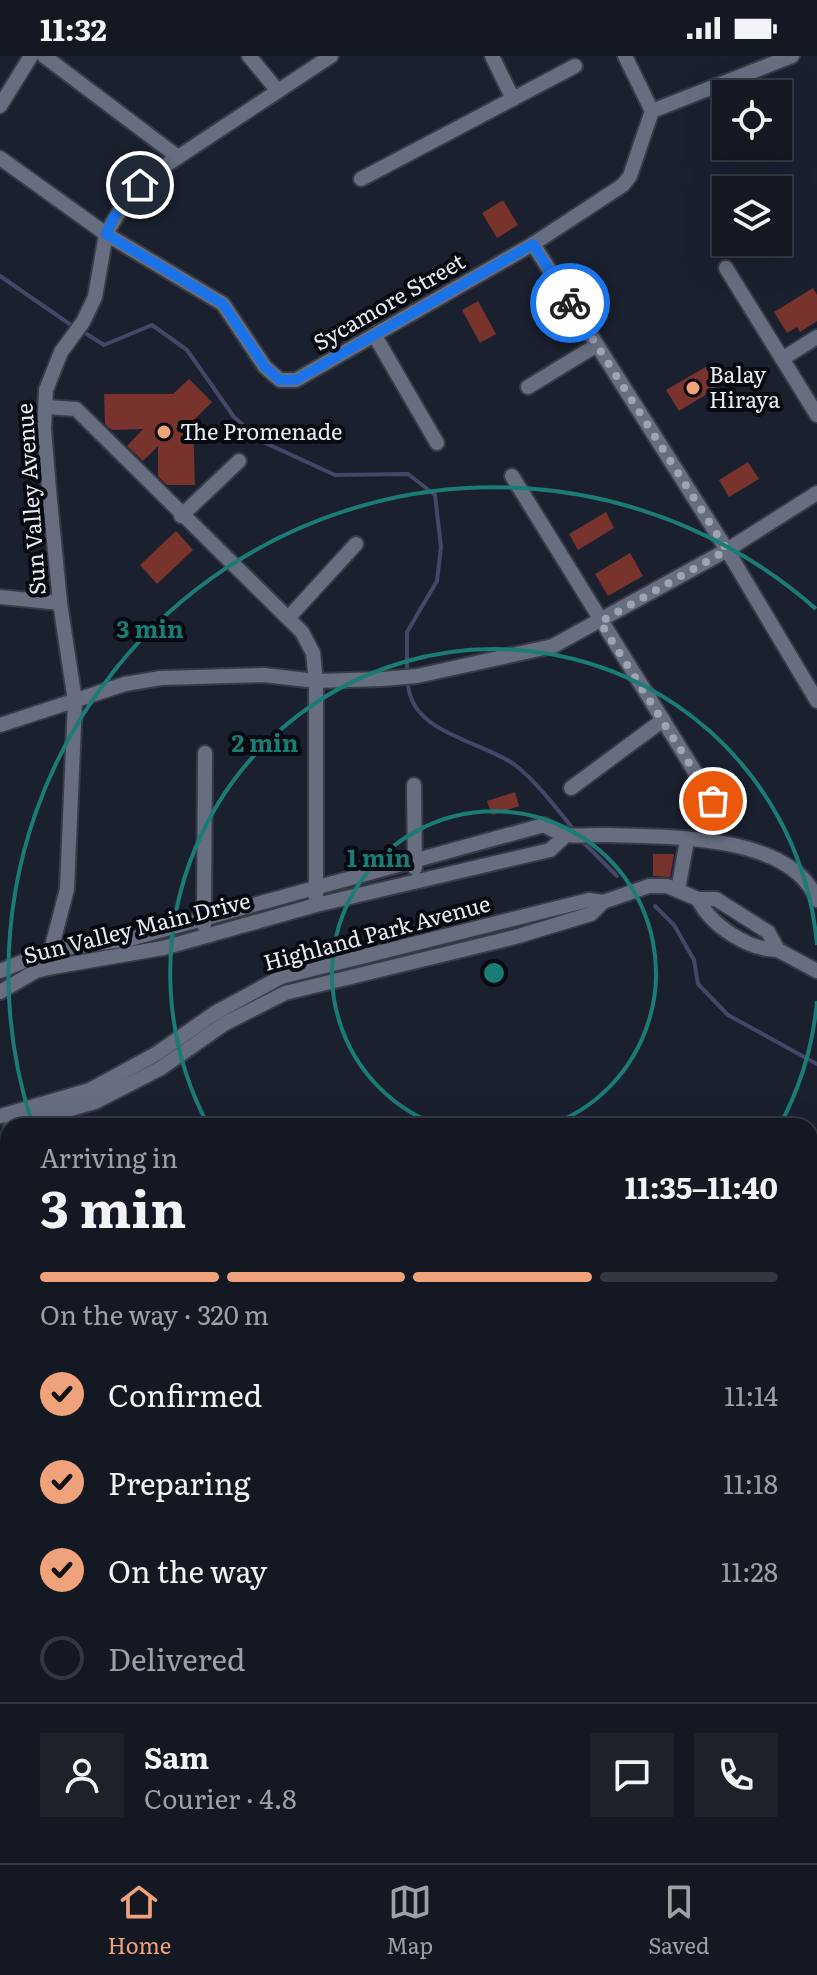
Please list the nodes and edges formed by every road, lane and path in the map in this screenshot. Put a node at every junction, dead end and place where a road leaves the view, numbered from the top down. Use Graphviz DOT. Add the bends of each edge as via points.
graph roads {
  1 [pos="31,56"];
  2 [pos="44,56"];
  3 [pos="249,56"];
  4 [pos="331,56"];
  5 [pos="492,56"];
  6 [pos="625,56"];
  7 [pos="792,56"];
  8 [pos="756,62"];
  9 [pos="575,66"];
  10 [pos="278,91"];
  11 [pos="513,99"];
  12 [pos="0,106"];
  13 [pos="652,111"];
  14 [pos="178,157"];
  15 [pos="0,158"];
  16 [pos="361,179"];
  17 [pos="106,234"];
  18 [pos="533,244"];
  19 [pos="726,268"];
  20 [pos="375,336"];
  21 [pos="817,337"];
  22 [pos="597,345"];
  23 [pos="782,359"];
  24 [pos="528,387"];
  25 [pos="46,407"];
  26 [pos="817,415"];
  27 [pos="437,443"];
  28 [pos="239,461"];
  29 [pos="512,476"];
  30 [pos="817,493"];
  31 [pos="181,516"];
  32 [pos="356,544"];
  33 [pos="727,550"];
  34 [pos="0,597"];
  35 [pos="60,603"];
  36 [pos="290,616"];
  37 [pos="600,622"];
  38 [pos="316,681"];
  39 [pos="75,701"];
  40 [pos="817,701"];
  41 [pos="663,720"];
  42 [pos="0,725"];
  43 [pos="205,753"];
  44 [pos="414,785"];
  45 [pos="571,788"];
  46 [pos="713,801"];
  47 [pos="568,837"];
  48 [pos="687,840"];
  49 [pos="415,860"];
  50 [pos="803,875"];
  51 [pos="415,881"];
  52 [pos="817,884"];
  53 [pos="316,887"];
  54 [pos="678,890"];
  55 [pos="698,899"];
  56 [pos="817,900"];
  57 [pos="603,902"];
  58 [pos="316,905"];
  59 [pos="748,919"];
  60 [pos="204,920"];
  61 [pos="205,935"];
  62 [pos="737,936"];
  63 [pos="51,950"];
  64 [pos="778,950"];
  65 [pos="53,967"];
  66 [pos="0,971"];
  67 [pos="817,971"];
  68 [pos="0,992"];
  69 [pos="0,1116"];
  70 [pos="36,1118"];
  1 -- 12 [label="street"];
  2 -- 14 [label="street"];
  3 -- 10 [label="street"];
  4 -- 10 [label="street, Sun Valley Avenue"];
  5 -- 11 [label="street"];
  6 -- 13 [label="street"];
  7 -- 8 [label="street"];
  8 -- 13 [label="street"];
  9 -- 11 [label="street"];
  10 -- 14 [label="street, Sun Valley Avenue"];
  11 -- 16 [label="street"];
  13 -- 18 [label="street, Sycamore Street" via="623,185"];
  14 -- 17 [label="street, Sun Valley Avenue" via="140,185"];
  15 -- 17 [label="street, Sycamore Street"];
  17 -- 20 [label="street, Sycamore Street" via="223,304 265,367 280,380 296,380"];
  17 -- 25 [label="street, Sun Valley Avenue" via="95,297 61,352 46,390"];
  18 -- 20 [label="street, Sycamore Street"];
  18 -- 22 [label="street"];
  19 -- 23 [label="street"];
  20 -- 27 [label="street"];
  21 -- 23 [label="street"];
  22 -- 24 [label="street"];
  22 -- 33 [label="street"];
  23 -- 26 [label="street"];
  25 -- 31 [label="street" via="76,409"];
  25 -- 35 [label="street, Sun Valley Avenue"];
  28 -- 31 [label="street"];
  29 -- 37 [label="street"];
  30 -- 33 [label="street"];
  31 -- 36 [label="street"];
  32 -- 36 [label="street"];
  33 -- 37 [label="street"];
  33 -- 40 [label="street"];
  34 -- 35 [label="street"];
  35 -- 39 [label="street, Sun Valley Avenue"];
  36 -- 38 [label="street" via="313,653"];
  37 -- 38 [label="street" via="553,646 417,676"];
  37 -- 41 [label="street"];
  38 -- 39 [label="street" via="264,675 161,678"];
  38 -- 53 [label="street"];
  39 -- 42 [label="street"];
  39 -- 63 [label="street, Sun Valley Avenue" via="67,889"];
  41 -- 45 [label="street"];
  41 -- 46 [label="street"];
  43 -- 60 [label="street"];
  44 -- 49 [label="street"];
  47 -- 48 [label="street, Sun Valley Main Drive"];
  47 -- 49 [label="street, Sun Valley Main Drive" via="544,825"];
  47 -- 51 [label="street, Sun Valley Main Drive" via="550,850"];
  48 -- 50 [label="street, Sun Valley Main Drive" via="762,852"];
  48 -- 54 [label="street"];
  49 -- 51 [label="street"];
  49 -- 53 [label="street, Sun Valley Main Drive"];
  50 -- 52 [label="street, Sun Valley Main Drive"];
  50 -- 56 [label="street"];
  51 -- 58 [label="street, Sun Valley Main Drive"];
  53 -- 58 [label="street"];
  53 -- 60 [label="street, Sun Valley Main Drive"];
  54 -- 55 [label="street, Highland Park Avenue"];
  54 -- 57 [label="street, Highland Park Avenue" via="649,886"];
  55 -- 59 [label="street, Highland Park Avenue" via="716,899"];
  55 -- 62 [label="street, Highland Park Avenue" via="706,916"];
  57 -- 69 [label="street, Highland Park Avenue" via="589,900 281,977 90,1090"];
  57 -- 70 [label="street, Highland Park Avenue" via="591,914 515,937 285,993 106,1097"];
  58 -- 61 [label="street, Sun Valley Main Drive"];
  59 -- 62 [label="street"];
  59 -- 64 [label="street, Highland Park Avenue" via="768,932"];
  60 -- 61 [label="street"];
  60 -- 63 [label="street, Sun Valley Main Drive" via="130,939"];
  61 -- 65 [label="street, Sun Valley Main Drive" via="163,948"];
  62 -- 64 [label="street, Highland Park Avenue" via="759,950"];
  63 -- 65 [label="street, Sun Valley Avenue"];
  63 -- 66 [label="street, Sun Valley Main Drive"];
  64 -- 67 [label="street, Highland Park Avenue"];
  65 -- 68 [label="street, Sun Valley Main Drive"];
}
